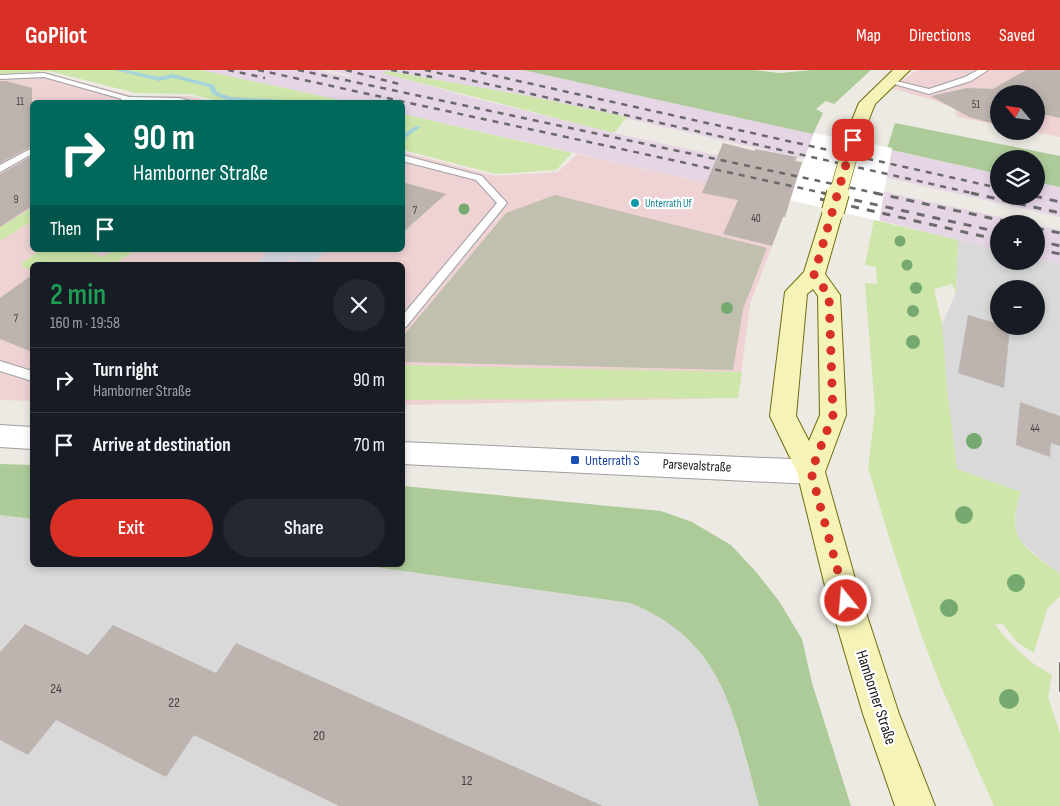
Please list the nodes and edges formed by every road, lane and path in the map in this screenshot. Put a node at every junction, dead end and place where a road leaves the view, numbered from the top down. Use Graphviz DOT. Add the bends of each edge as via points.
graph roads {
  1 [pos="902,70"];
  2 [pos="984,70"];
  3 [pos="0,77"];
  4 [pos="888,81"];
  5 [pos="123,100"];
  6 [pos="30,153"];
  7 [pos="405,159"];
  8 [pos="0,169"];
  9 [pos="814,275"];
  10 [pos="405,320"];
  11 [pos="0,366"];
  12 [pos="30,375"];
  13 [pos="0,436"];
  14 [pos="30,438"];
  15 [pos="405,452"];
  16 [pos="811,472"];
  17 [pos="915,806"];
  1 -- 4 [label="main road, Hamborner Straße"];
  2 -- 4 [label="lane" via="929,92"];
  3 -- 5 [label="lane" via="44,75"];
  4 -- 9 [label="main road, Hamborner Straße, bridge" via="867,103"];
  6 -- 8 [label="lane"];
  7 -- 10 [label="lane" via="479,178 502,203"];
  9 -- 16 [label="main road" via="829,295 833,415"];
  9 -- 16 [label="main road, Hamborner Straße" via="796,292 783,416"];
  11 -- 12 [label="lane"];
  13 -- 14 [label="street"];
  15 -- 16 [label="street, Parsevalstraße"];
  16 -- 17 [label="main road, Hamborner Straße" via="881,714"];
}
